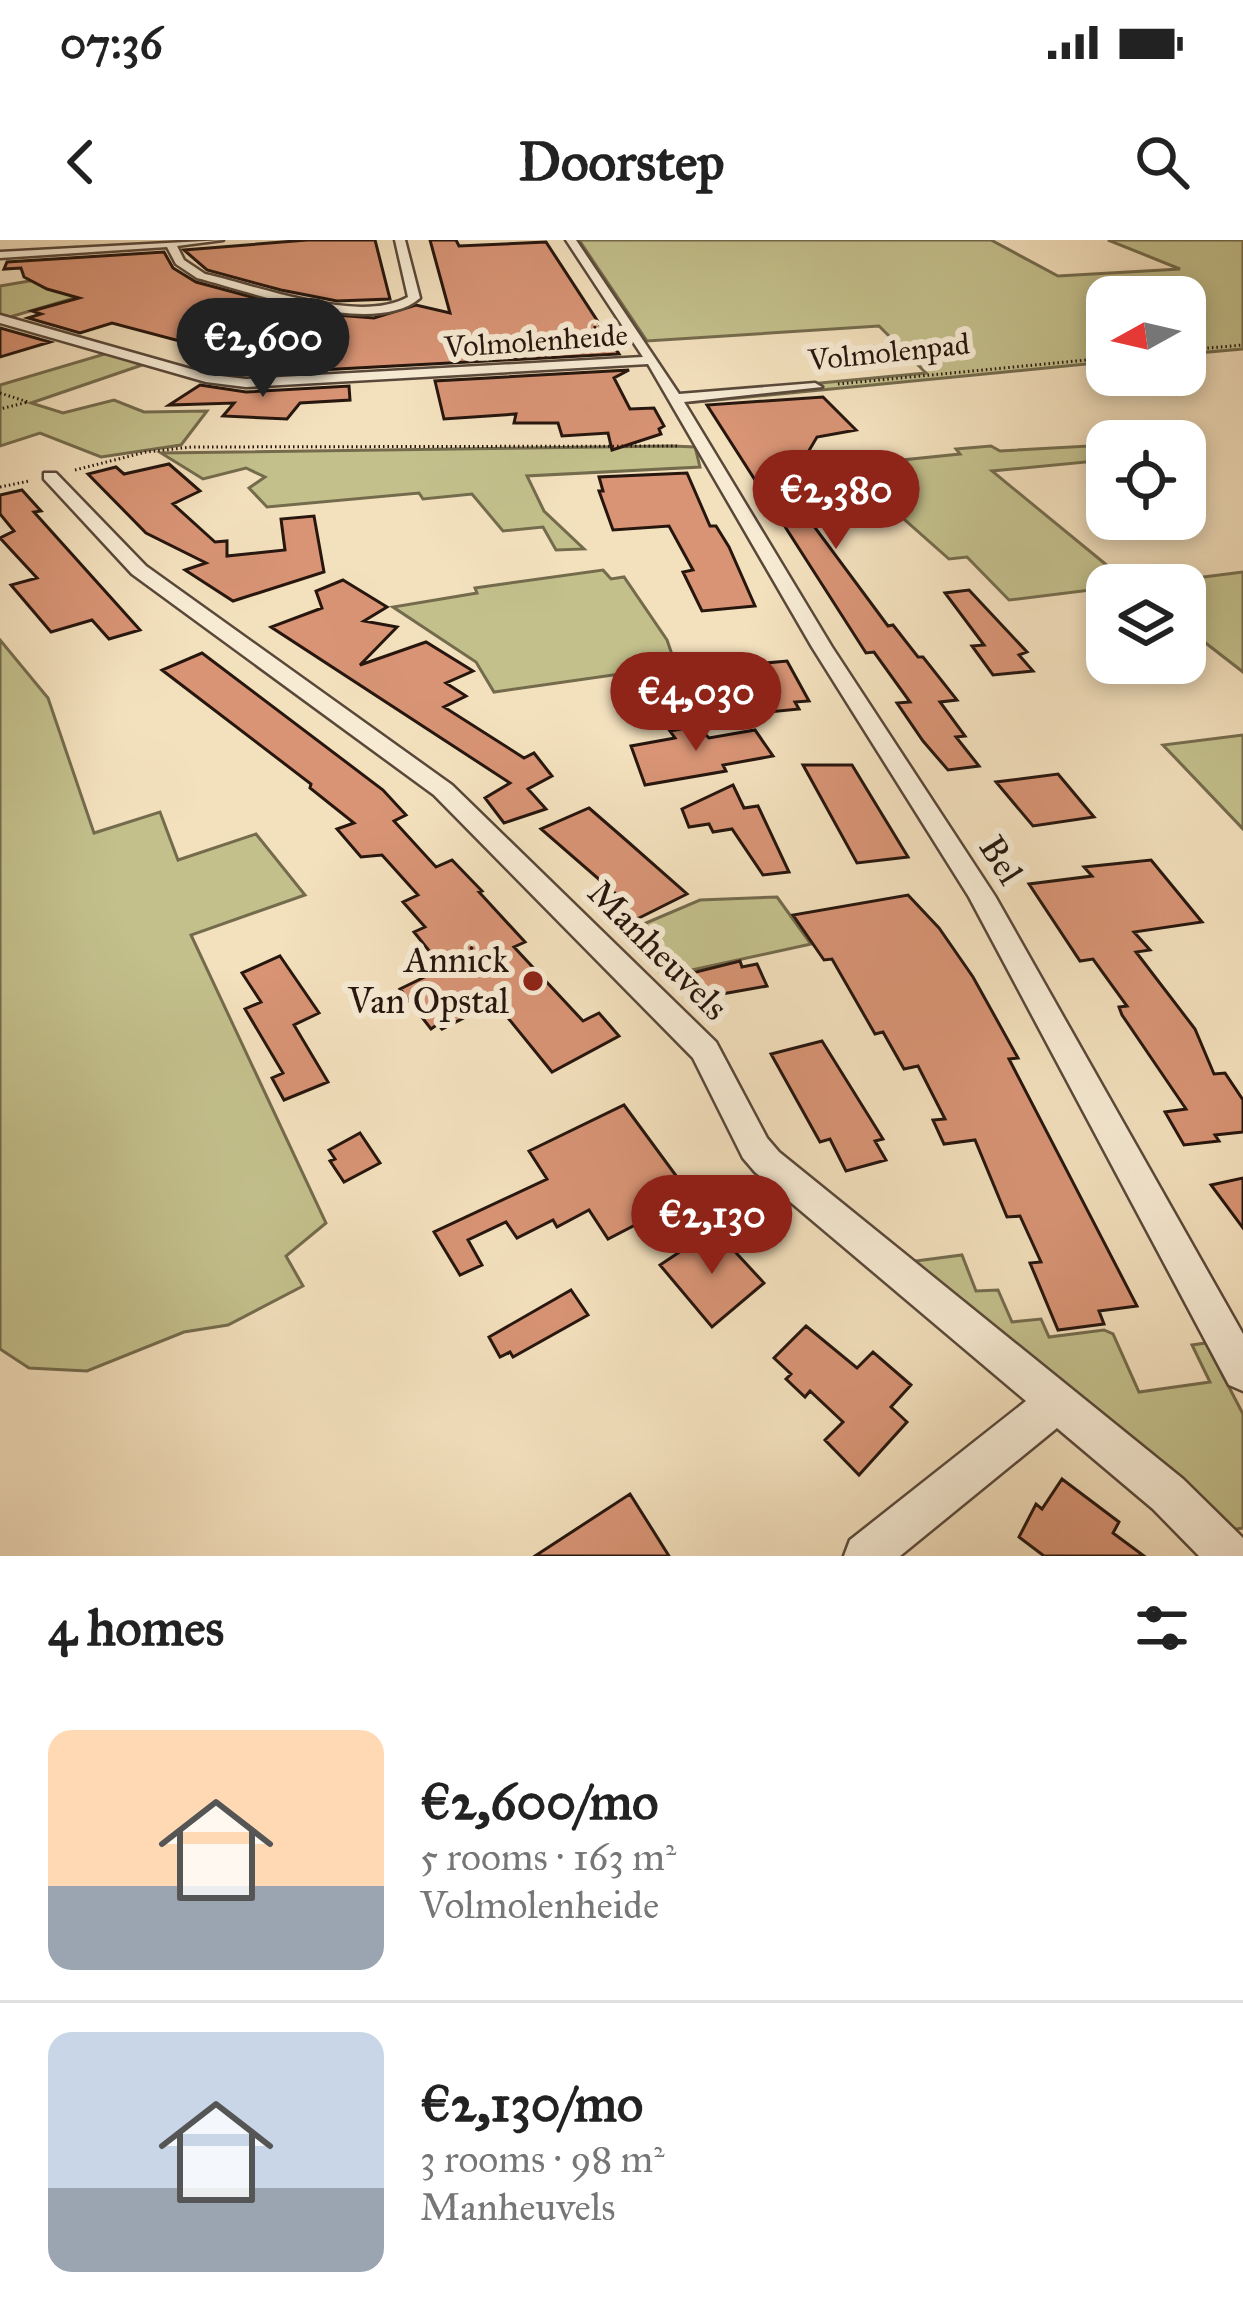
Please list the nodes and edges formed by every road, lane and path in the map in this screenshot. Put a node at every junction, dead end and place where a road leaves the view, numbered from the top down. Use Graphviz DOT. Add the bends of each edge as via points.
graph roads {
  1 [pos="218,240"];
  2 [pos="400,240"];
  3 [pos="571,240"];
  4 [pos="170,242"];
  5 [pos="0,255"];
  6 [pos="0,319"];
  7 [pos="1243,345"];
  8 [pos="1206,348"];
  9 [pos="652,360"];
  10 [pos="1086,360"];
  11 [pos="815,387"];
  12 [pos="0,393"];
  13 [pos="675,399"];
  14 [pos="0,409"];
  15 [pos="703,446"];
  16 [pos="50,476"];
  17 [pos="0,487"];
  18 [pos="1243,1372"];
  19 [pos="1057,1402"];
  20 [pos="866,1556"];
  21 [pos="1230,1556"];
  1 -- 4 [label="street"];
  2 -- 4 [label="street" via="415,298 370,311 201,276 180,262"];
  3 -- 9 [label="street, Bel"];
  4 -- 5 [label="street"];
  6 -- 9 [label="street, Volmolenheide" via="246,383"];
  7 -- 8 [label="path"];
  9 -- 13 [label="street, Bel"];
  10 -- 11 [label="path, Volmolenpad"];
  11 -- 13 [label="street, Volmolenpad"];
  12 -- 14 [label="path" via="28,402"];
  13 -- 15 [label="street, Bel"];
  15 -- 16 [label="path" via="192,447"];
  15 -- 18 [label="street, Bel" via="982,896"];
  16 -- 17 [label="path"];
  16 -- 19 [label="street, Manheuvels" via="139,569 443,790 705,1050 767,1162"];
  19 -- 20 [label="street"];
  19 -- 21 [label="street, Manheuvels"];
}
